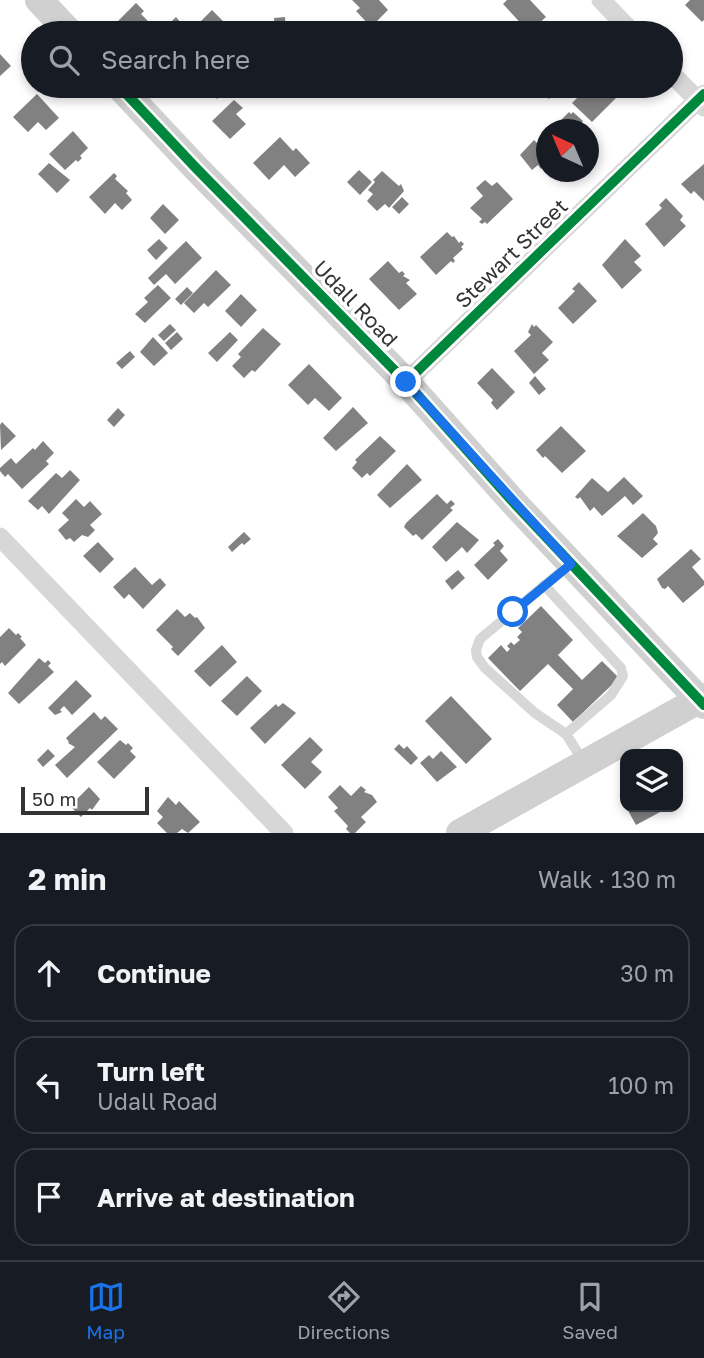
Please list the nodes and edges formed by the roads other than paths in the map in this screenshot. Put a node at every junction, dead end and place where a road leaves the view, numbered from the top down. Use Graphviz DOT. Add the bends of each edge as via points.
graph roads {
  1 [pos="39,0"];
  2 [pos="601,0"];
  3 [pos="59,21"];
  4 [pos="621,21"];
  5 [pos="683,84"];
  6 [pos="131,98"];
  7 [pos="702,101"];
  8 [pos="406,382"];
  9 [pos="0,537"];
  10 [pos="571,564"];
  11 [pos="544,586"];
  12 [pos="702,701"];
  13 [pos="566,734"];
  14 [pos="584,764"];
  15 [pos="284,833"];
  16 [pos="460,833"];
  1 -- 3 [label="street"];
  2 -- 4 [label="street"];
  5 -- 7 [label="street"];
  6 -- 8 [label="street, Udall Road"];
  7 -- 8 [label="street, Stewart Street"];
  8 -- 10 [label="street, Udall Road"];
  9 -- 15 [label="street"];
  10 -- 11 [label="lane"];
  10 -- 12 [label="street, Udall Road"];
  11 -- 13 [label="lane" via="621,668 623,676 611,695"];
  11 -- 13 [label="lane" via="480,639 477,657 535,713"];
  12 -- 14 [label="street"];
  13 -- 14 [label="lane"];
  14 -- 16 [label="street"];
}
